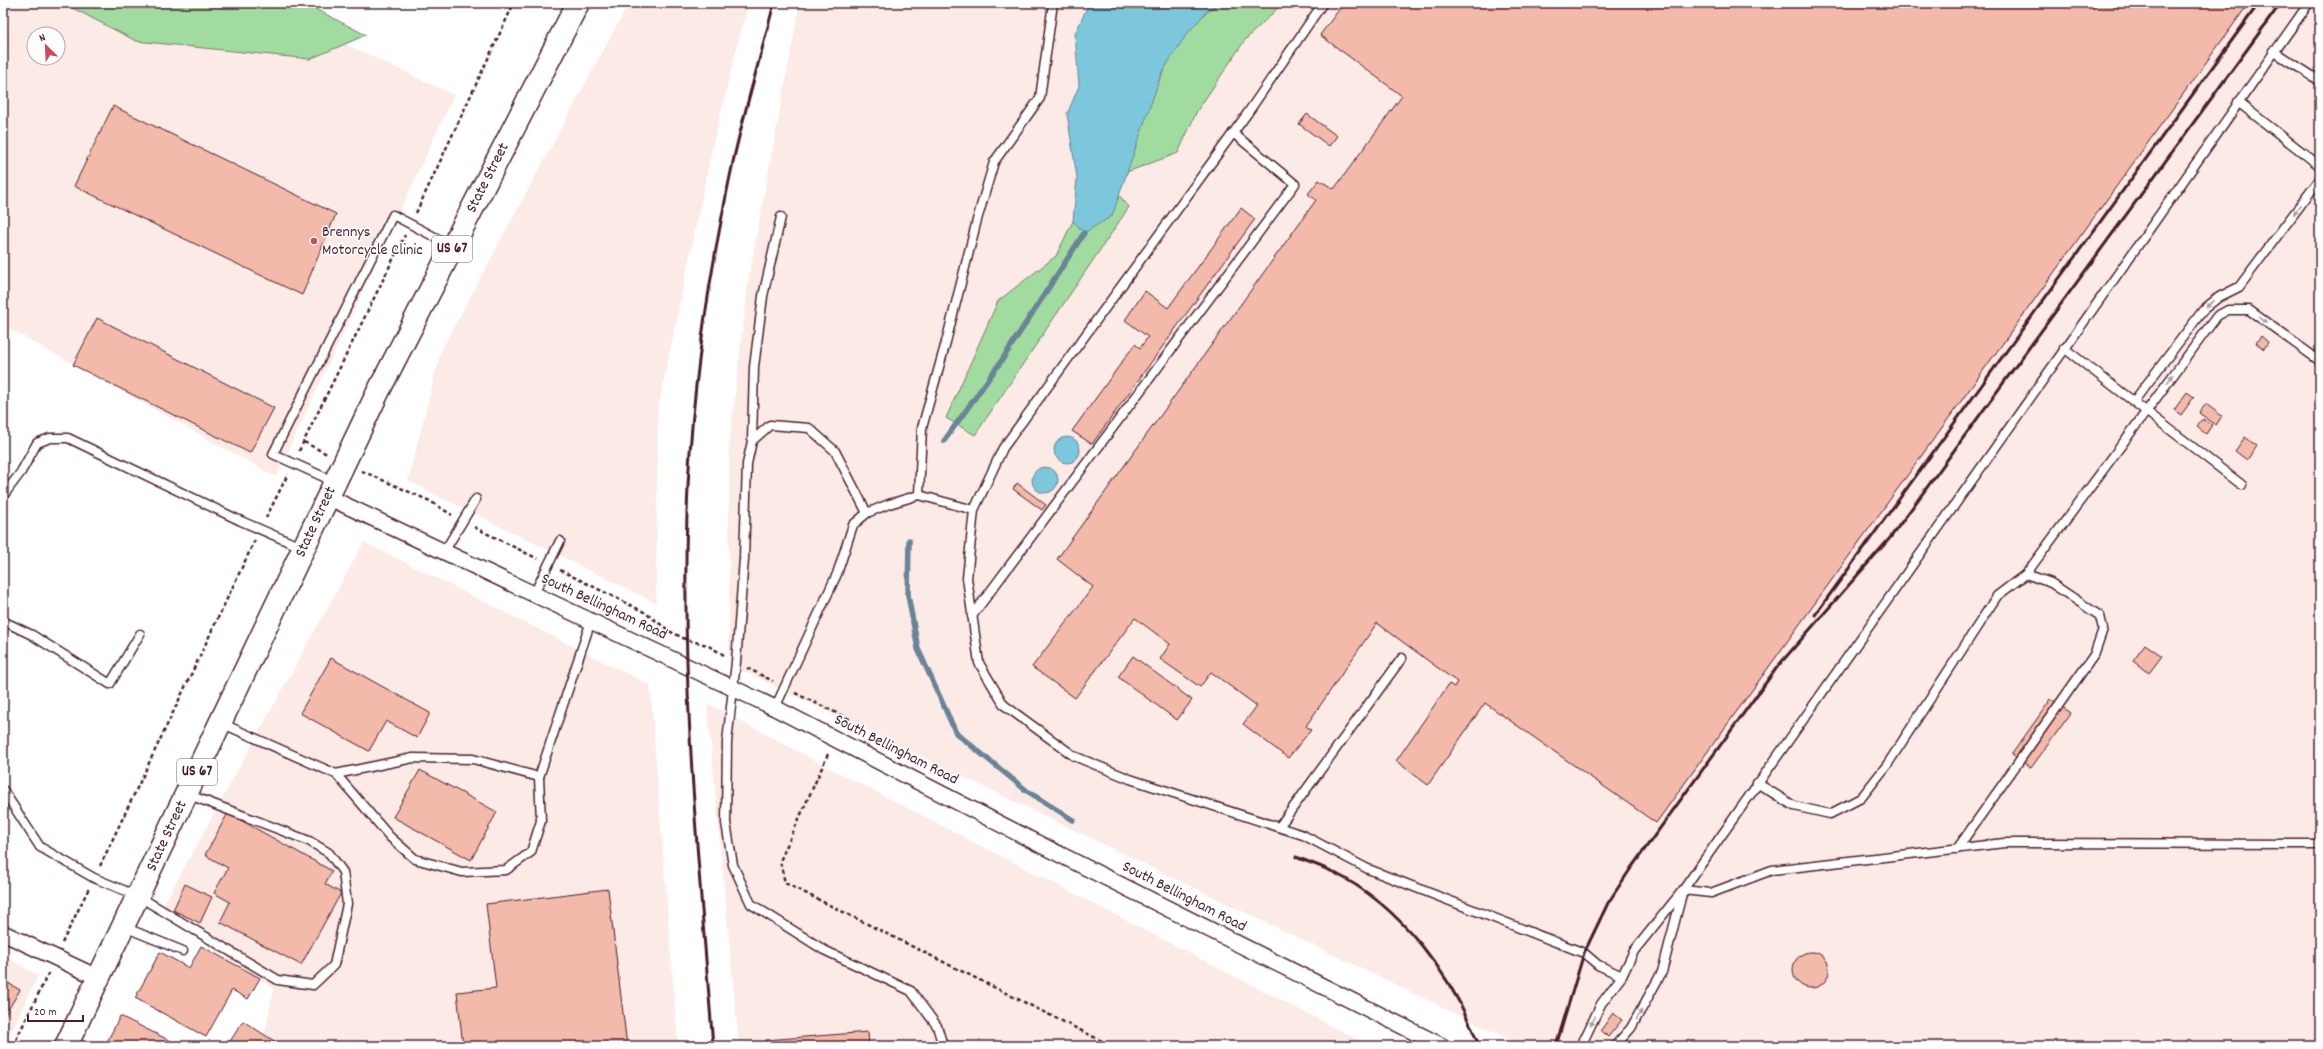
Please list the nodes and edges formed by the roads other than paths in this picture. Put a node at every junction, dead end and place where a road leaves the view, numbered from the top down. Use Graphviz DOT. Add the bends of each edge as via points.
graph roads {
  1 [pos="1053,3"];
  2 [pos="1323,3"];
  3 [pos="2309,3"];
  4 [pos="574,6"];
  5 [pos="2273,51"];
  6 [pos="2320,81"];
  7 [pos="2238,102"];
  8 [pos="1233,133"];
  9 [pos="2320,166"];
  10 [pos="2320,179"];
  11 [pos="782,218"];
  12 [pos="453,246"];
  13 [pos="2064,348"];
  14 [pos="2320,361"];
  15 [pos="2134,401"];
  16 [pos="2147,410"];
  17 [pos="752,441"];
  18 [pos="336,481"];
  19 [pos="2242,485"];
  20 [pos="919,495"];
  21 [pos="3,496"];
  22 [pos="476,499"];
  23 [pos="974,510"];
  24 [pos="867,513"];
  25 [pos="560,541"];
  26 [pos="304,548"];
  27 [pos="444,552"];
  28 [pos="2026,574"];
  29 [pos="534,594"];
  30 [pos="972,616"];
  31 [pos="3,621"];
  32 [pos="591,621"];
  33 [pos="140,634"];
  34 [pos="1402,658"];
  35 [pos="732,688"];
  36 [pos="775,708"];
  37 [pos="220,723"];
  38 [pos="336,774"];
  39 [pos="539,777"];
  40 [pos="1757,783"];
  41 [pos="3,790"];
  42 [pos="186,794"];
  43 [pos="1279,827"];
  44 [pos="2320,844"];
  45 [pos="1958,849"];
  46 [pos="1683,890"];
  47 [pos="138,896"];
  48 [pos="124,926"];
  49 [pos="3,933"];
  50 [pos="183,951"];
  51 [pos="1622,976"];
  52 [pos="99,978"];
  53 [pos="66,1046"];
  54 [pos="943,1046"];
  55 [pos="1442,1046"];
  56 [pos="1581,1046"];
  57 [pos="1615,1046"];
  1 -- 20 [label="lane" via="1040,98 994,162 977,220 922,428"];
  2 -- 8 [label="lane"];
  3 -- 5 [label="lane"];
  4 -- 12 [label="main road, State Street / US 67"];
  5 -- 6 [label="lane"];
  5 -- 7 [label="lane"];
  7 -- 9 [label="lane"];
  7 -- 13 [label="lane"];
  8 -- 23 [label="lane" via="1003,448"];
  8 -- 30 [label="lane" via="1295,184"];
  10 -- 15 [label="lane, one-way" via="2239,287 2219,297 2204,309"];
  11 -- 17 [label="lane" via="763,296 754,367"];
  12 -- 18 [label="main road, State Street / US 67"];
  12 -- 18 [label="lane" via="393,215 273,454"];
  13 -- 15 [label="lane"];
  13 -- 40 [label="lane"];
  16 -- 14 [label="lane, one-way" via="2217,316 2228,310 2249,310"];
  15 -- 16 [label="lane"];
  16 -- 19 [label="lane"];
  16 -- 28 [label="lane"];
  17 -- 24 [label="lane" via="770,424 809,428 835,451"];
  17 -- 35 [label="lane" via="746,464 744,560"];
  18 -- 26 [label="main road, State Street / US 67"];
  18 -- 27 [label="street, South Bellingham Road"];
  20 -- 23 [label="lane"];
  20 -- 24 [label="lane"];
  21 -- 26 [label="lane" via="21,472 37,443 50,438 68,438"];
  22 -- 27 [label="lane"];
  23 -- 30 [label="lane" via="967,578"];
  24 -- 36 [label="lane" via="853,525 837,574"];
  25 -- 29 [label="lane"];
  26 -- 37 [label="main road, State Street / US 67"];
  27 -- 29 [label="street, South Bellingham Road"];
  28 -- 40 [label="lane" via="1997,596 1887,765 1861,798 1830,814 1794,806"];
  28 -- 45 [label="lane" via="2052,583 2100,616 2103,628 2094,655"];
  29 -- 32 [label="street, South Bellingham Road"];
  30 -- 43 [label="lane" via="979,664 1004,705 1074,756 1130,779"];
  31 -- 33 [label="lane" via="32,635 110,684"];
  32 -- 35 [label="street, South Bellingham Road"];
  32 -- 39 [label="lane"];
  34 -- 43 [label="lane"];
  35 -- 36 [label="street, South Bellingham Road"];
  35 -- 54 [label="lane" via="727,742 726,823 733,865 751,904 824,950 911,991 937,1026"];
  36 -- 55 [label="street, South Bellingham Road"];
  37 -- 38 [label="lane"];
  37 -- 42 [label="main road, State Street / US 67"];
  38 -- 39 [label="lane" via="413,758 473,759"];
  38 -- 39 [label="lane" via="390,838 415,859 462,872 506,870 531,852 541,821"];
  40 -- 46 [label="lane"];
  41 -- 47 [label="lane" via="40,847 94,878"];
  42 -- 47 [label="main road, State Street / US 67"];
  42 -- 47 [label="lane" via="309,841 329,853 343,872 347,904 334,965 313,985 278,980"];
  43 -- 51 [label="lane" via="1303,835 1368,869 1584,953 1598,966"];
  44 -- 45 [label="lane" via="2004,843"];
  45 -- 46 [label="lane" via="1772,870 1711,893"];
  46 -- 51 [label="lane" via="1634,952"];
  57 -- 46 [label="lane, one-way" via="1632,1028 1662,972"];
  47 -- 48 [label="main road, State Street / US 67"];
  48 -- 50 [label="lane"];
  48 -- 52 [label="main road, State Street / US 67"];
  49 -- 52 [label="street"];
  51 -- 56 [label="lane, one-way" via="1601,1004"];
  52 -- 53 [label="main road, State Street / US 67"];
}
